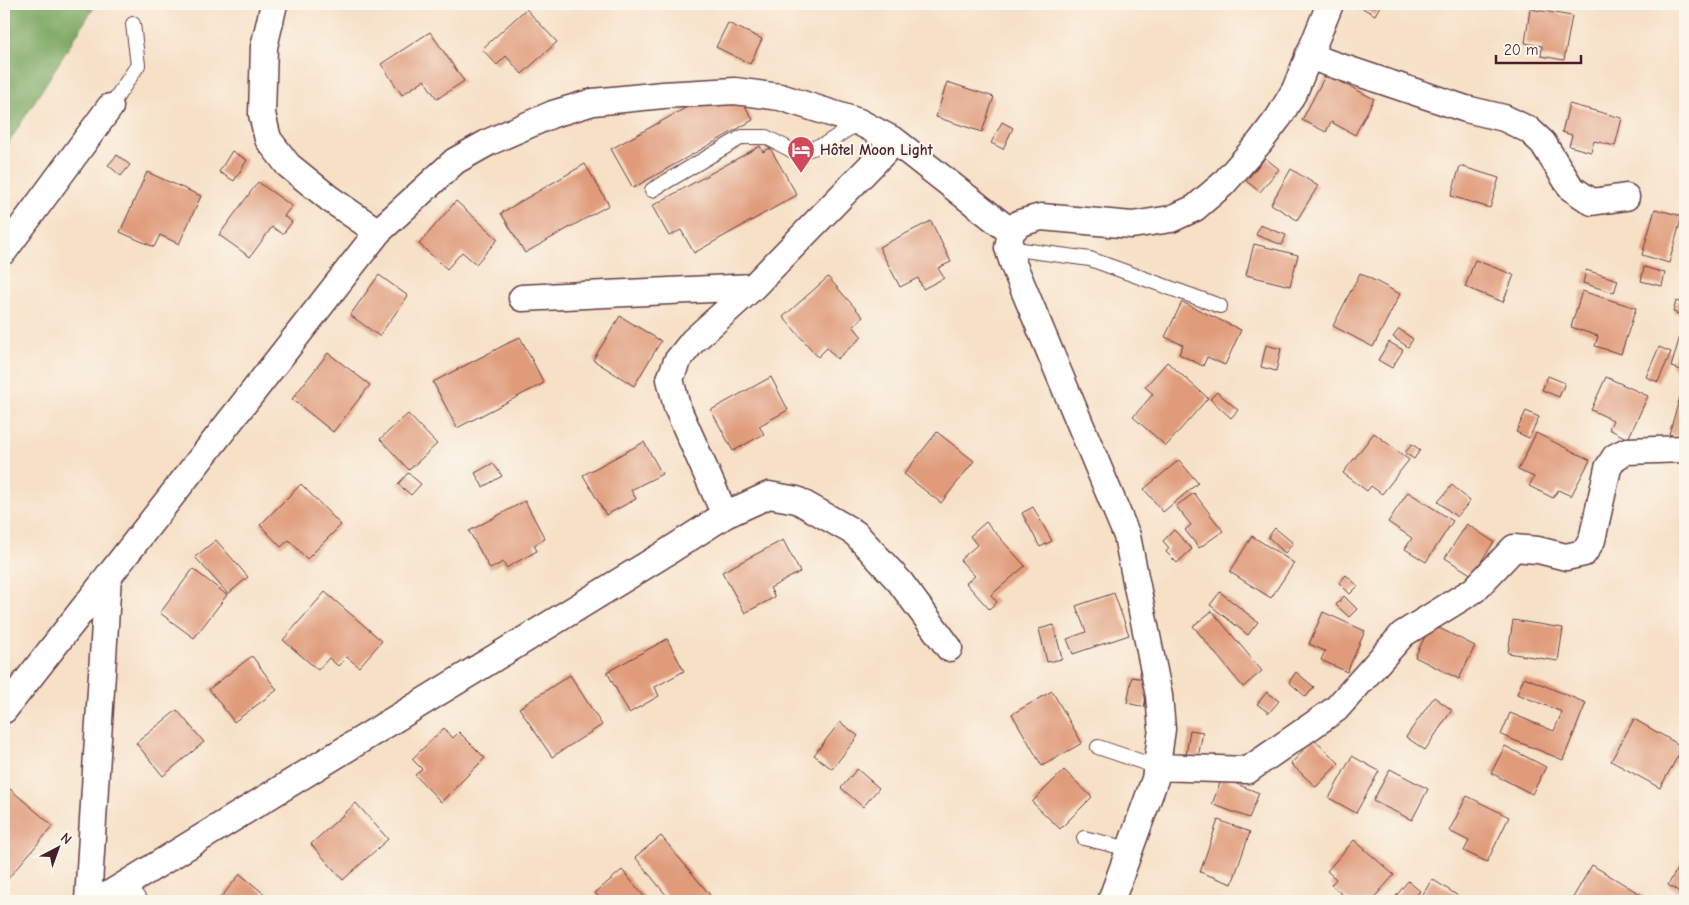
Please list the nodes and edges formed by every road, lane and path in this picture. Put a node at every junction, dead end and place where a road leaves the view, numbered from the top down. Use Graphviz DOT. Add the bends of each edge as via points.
graph roads {
  1 [pos="274,4"];
  2 [pos="1330,4"];
  3 [pos="133,24"];
  4 [pos="1308,56"];
  5 [pos="110,107"];
  6 [pos="859,122"];
  7 [pos="895,141"];
  8 [pos="652,190"];
  9 [pos="1626,197"];
  10 [pos="378,232"];
  11 [pos="1010,240"];
  12 [pos="4,252"];
  13 [pos="753,287"];
  14 [pos="522,298"];
  15 [pos="1220,306"];
  16 [pos="1685,449"];
  17 [pos="725,515"];
  18 [pos="108,576"];
  19 [pos="949,648"];
  20 [pos="4,710"];
  21 [pos="1098,747"];
  22 [pos="1157,767"];
  23 [pos="1084,838"];
  24 [pos="1130,849"];
  25 [pos="134,892"];
  26 [pos="88,901"];
  27 [pos="98,901"];
  28 [pos="1111,901"];
  1 -- 10 [label="street" via="264,56 262,114 268,139 288,165"];
  2 -- 4 [label="street"];
  3 -- 5 [label="lane" via="138,65"];
  4 -- 9 [label="street" via="1466,109 1504,118 1529,130 1543,143 1571,188 1592,202"];
  4 -- 11 [label="street" via="1295,90 1279,117 1223,184 1195,208 1171,219 1132,225 1041,218 1020,223"];
  5 -- 12 [label="street"];
  6 -- 7 [label="street"];
  6 -- 8 [label="lane" via="826,144 797,152 766,137 742,137"];
  6 -- 10 [label="street" via="780,97 736,91 593,102 544,118 454,161"];
  7 -- 11 [label="street"];
  7 -- 13 [label="street"];
  10 -- 18 [label="street"];
  11 -- 15 [label="lane" via="1090,259"];
  11 -- 22 [label="street" via="1019,279 1127,536 1159,696 1162,728"];
  13 -- 14 [label="street"];
  13 -- 17 [label="street" via="692,341 670,379 678,407"];
  16 -- 22 [label="street" via="1627,451 1615,457 1608,468 1592,540 1584,553 1566,557 1514,548 1474,590 1403,634 1336,709 1248,770"];
  17 -- 19 [label="street" via="769,495 797,500 855,534 900,582"];
  17 -- 25 [label="street"];
  18 -- 20 [label="street"];
  18 -- 26 [label="street"];
  21 -- 22 [label="lane"];
  22 -- 24 [label="street"];
  23 -- 24 [label="lane"];
  24 -- 28 [label="street"];
  25 -- 27 [label="street"];
}
